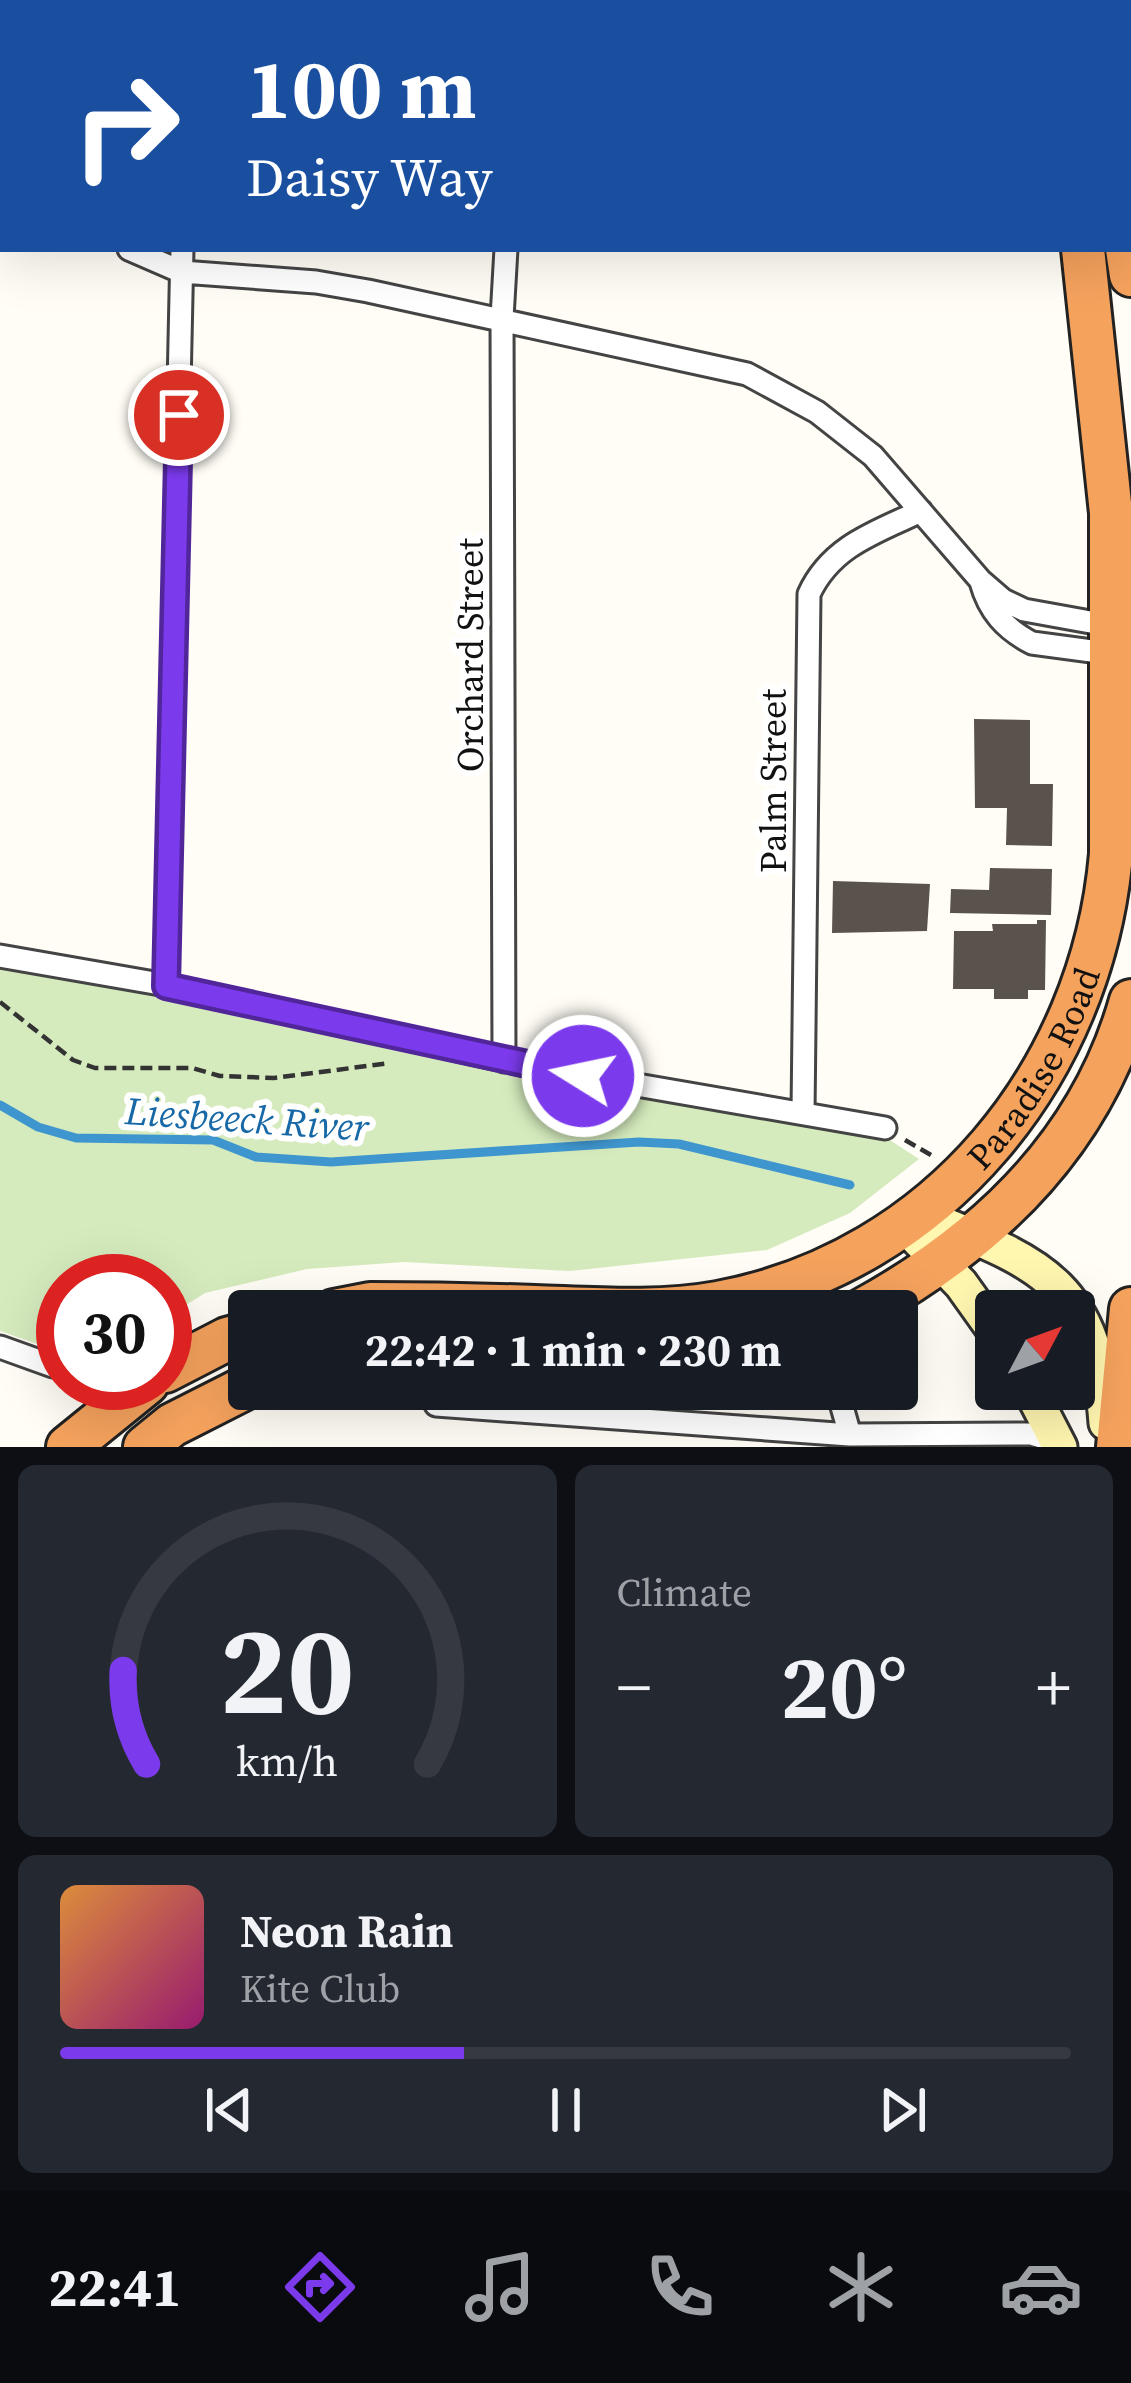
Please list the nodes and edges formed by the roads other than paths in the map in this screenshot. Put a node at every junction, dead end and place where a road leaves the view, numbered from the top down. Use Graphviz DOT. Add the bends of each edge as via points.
graph roads {
  1 [pos="142,252"];
  2 [pos="506,252"];
  3 [pos="1083,252"];
  4 [pos="182,261"];
  5 [pos="502,318"];
  6 [pos="921,511"];
  7 [pos="1122,641"];
  8 [pos="0,956"];
  9 [pos="166,986"];
  10 [pos="1131,1001"];
  11 [pos="504,1061"];
  12 [pos="803,1113"];
  13 [pos="885,1128"];
  14 [pos="909,1218"];
  15 [pos="957,1249"];
  16 [pos="759,1290"];
  17 [pos="894,1290"];
  18 [pos="976,1290"];
  19 [pos="1131,1309"];
  20 [pos="228,1340"];
  21 [pos="0,1348"];
  22 [pos="192,1358"];
  23 [pos="36,1360"];
  24 [pos="228,1397"];
  25 [pos="114,1410"];
  26 [pos="505,1410"];
  27 [pos="843,1410"];
  28 [pos="1041,1410"];
  29 [pos="850,1435"];
  30 [pos="1059,1444"];
  31 [pos="68,1447"];
  32 [pos="146,1447"];
  33 [pos="1108,1447"];
  34 [pos="1118,1447"];
  1 -- 4 [label="street"];
  2 -- 5 [label="street, Orchard Street"];
  3 -- 7 [label="highway, Paradise Road"];
  4 -- 5 [label="street"];
  4 -- 9 [label="street"];
  5 -- 6 [label="street" via="746,374 818,412 873,456"];
  5 -- 11 [label="street, Orchard Street"];
  6 -- 7 [label="street" via="981,581 993,613 1021,637"];
  6 -- 12 [label="street, Palm Street" via="842,549 809,594"];
  7 -- 14 [label="highway, Paradise Road" via="1111,854 1093,961 1030,1094 958,1180"];
  8 -- 9 [label="street"];
  9 -- 11 [label="street"];
  10 -- 15 [label="highway, Paradise Road" via="1074,1127 1028,1186"];
  11 -- 12 [label="street"];
  12 -- 13 [label="street"];
  14 -- 15 [label="main road"];
  14 -- 16 [label="highway, Paradise Road" via="824,1269"];
  15 -- 17 [label="highway, Paradise Road"];
  15 -- 18 [label="main road"];
  15 -- 33 [label="main road" via="1021,1257 1075,1309 1093,1338"];
  19 -- 34 [label="highway"];
  20 -- 22 [label="highway"];
  21 -- 23 [label="street"];
  24 -- 32 [label="highway"];
  25 -- 31 [label="highway"];
  26 -- 29 [label="street"];
  27 -- 29 [label="street"];
  28 -- 30 [label="main road"];
  29 -- 30 [label="street" via="1031,1434"];
}
